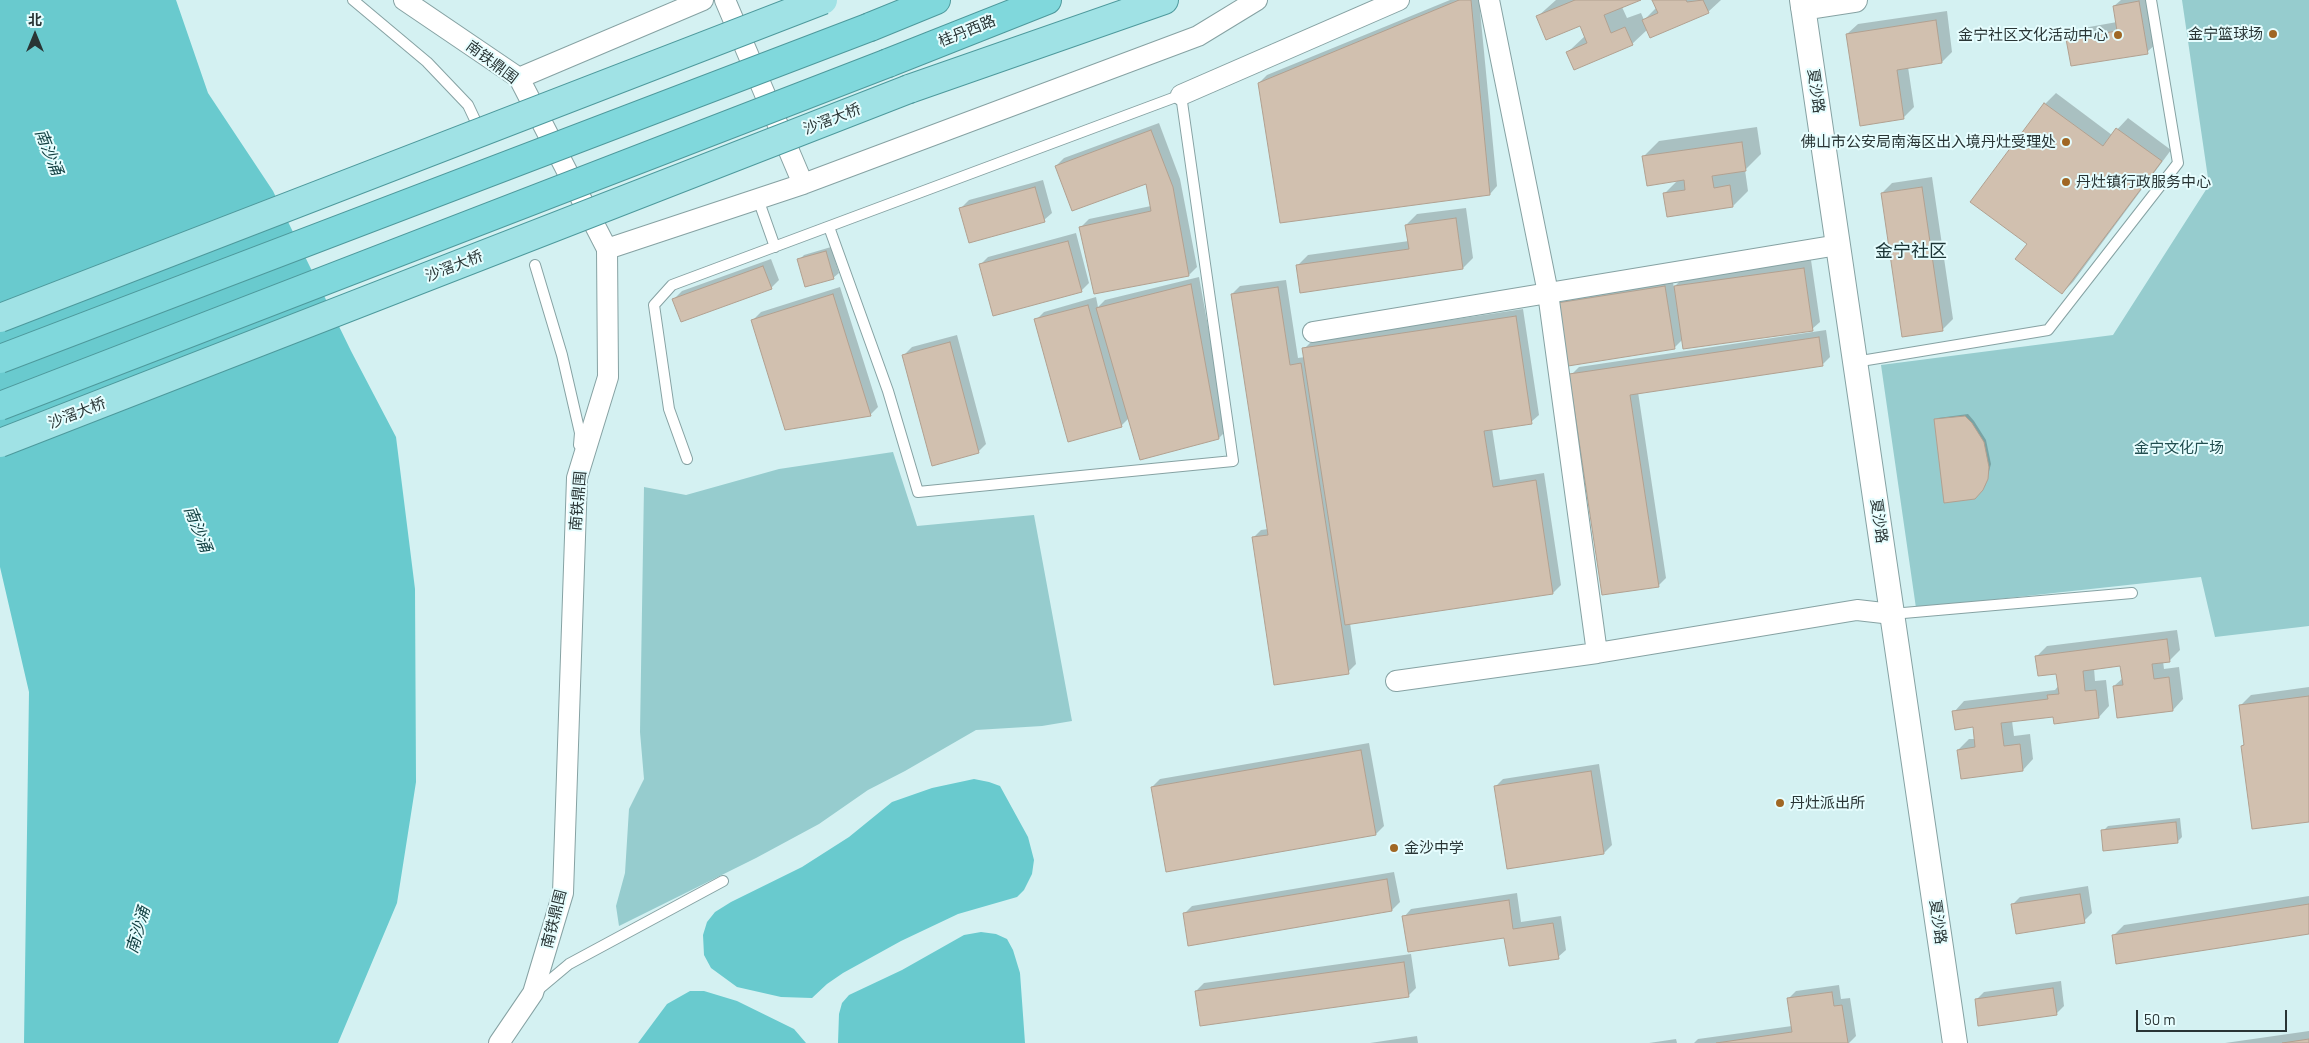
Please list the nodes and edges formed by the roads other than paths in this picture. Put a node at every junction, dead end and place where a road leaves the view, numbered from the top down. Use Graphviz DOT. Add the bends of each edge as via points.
graph roads {
  1 [pos="353,0"];
  2 [pos="404,0"];
  3 [pos="703,0"];
  4 [pos="725,0"];
  5 [pos="823,0"];
  6 [pos="936,0"];
  7 [pos="1047,0"];
  8 [pos="1164,0"];
  9 [pos="1257,0"];
  10 [pos="1399,0"];
  11 [pos="1489,0"];
  12 [pos="1855,0"];
  13 [pos="2151,0"];
  14 [pos="1803,4"];
  15 [pos="519,78"];
  16 [pos="1181,95"];
  17 [pos="476,122"];
  18 [pos="803,184"];
  19 [pos="758,199"];
  20 [pos="829,227"];
  21 [pos="1838,245"];
  22 [pos="775,247"];
  23 [pos="608,249"];
  24 [pos="535,265"];
  25 [pos="1548,293"];
  26 [pos="0,318"];
  27 [pos="1313,332"];
  28 [pos="0,359"];
  29 [pos="1855,362"];
  30 [pos="0,406"];
  31 [pos="0,443"];
  32 [pos="687,459"];
  33 [pos="577,478"];
  34 [pos="2132,593"];
  35 [pos="1892,614"];
  36 [pos="1597,654"];
  37 [pos="1396,681"];
  38 [pos="723,881"];
  39 [pos="533,993"];
  40 [pos="499,1043"];
  41 [pos="1955,1043"];
  1 -- 17 [label="lane" via="427,62 468,105"];
  2 -- 15 [label="street, 南铁鼎围"];
  3 -- 15 [label="street"];
  4 -- 18 [label="street"];
  5 -- 26 [label="main road, bridge"];
  6 -- 28 [label="highway, bridge" via="870,28"];
  7 -- 30 [label="highway, 桂丹西路, bridge"];
  8 -- 31 [label="main road, 沙滘大桥, bridge" via="909,89"];
  9 -- 18 [label="street" via="1198,36"];
  10 -- 16 [label="street"];
  11 -- 25 [label="street"];
  12 -- 14 [label="street"];
  13 -- 29 [label="lane" via="2178,163 2048,330"];
  14 -- 21 [label="street, 夏沙路"];
  15 -- 23 [label="street, 南铁鼎围"];
  16 -- 20 [label="lane"];
  16 -- 20 [label="lane" via="1234,461 918,492 888,390"];
  18 -- 19 [label="street"];
  19 -- 22 [label="lane"];
  19 -- 23 [label="street"];
  20 -- 22 [label="lane"];
  21 -- 25 [label="street"];
  21 -- 29 [label="street, 夏沙路"];
  22 -- 32 [label="lane" via="672,285 654,304 669,409"];
  23 -- 33 [label="street, 南铁鼎围" via="608,378"];
  24 -- 33 [label="lane" via="562,355 580,433"];
  25 -- 27 [label="street"];
  25 -- 36 [label="street"];
  29 -- 35 [label="street, 夏沙路"];
  33 -- 39 [label="street, 南铁鼎围" via="563,893"];
  34 -- 35 [label="lane"];
  35 -- 36 [label="street" via="1857,610"];
  35 -- 41 [label="street, 夏沙路"];
  36 -- 37 [label="street"];
  38 -- 39 [label="lane" via="569,964"];
  39 -- 40 [label="street, 南铁鼎围"];
}
